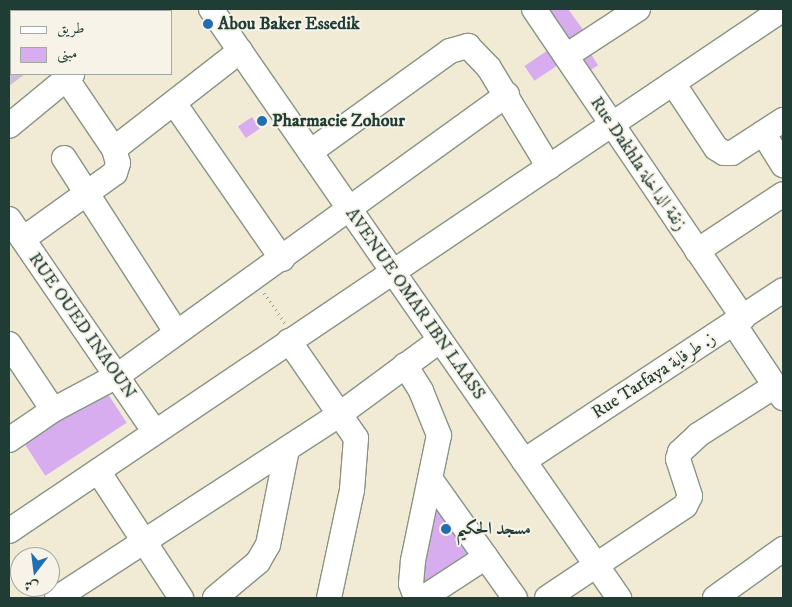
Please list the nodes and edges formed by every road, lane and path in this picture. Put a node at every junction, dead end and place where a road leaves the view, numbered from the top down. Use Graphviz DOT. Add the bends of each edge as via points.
graph roads {
  1 [pos="211,9"];
  2 [pos="534,9"];
  3 [pos="626,12"];
  4 [pos="780,12"];
  5 [pos="240,51"];
  6 [pos="566,56"];
  7 [pos="69,76"];
  8 [pos="673,83"];
  9 [pos="507,95"];
  10 [pos="174,103"];
  11 [pos="783,120"];
  12 [pos="611,125"];
  13 [pos="9,126"];
  14 [pos="763,133"];
  15 [pos="114,149"];
  16 [pos="310,152"];
  17 [pos="64,158"];
  18 [pos="783,165"];
  19 [pos="549,166"];
  20 [pos="783,194"];
  21 [pos="86,195"];
  22 [pos="350,210"];
  23 [pos="9,219"];
  24 [pos="23,239"];
  25 [pos="698,251"];
  26 [pos="282,258"];
  27 [pos="392,272"];
  28 [pos="254,278"];
  29 [pos="783,290"];
  30 [pos="738,321"];
  31 [pos="176,332"];
  32 [pos="292,339"];
  33 [pos="439,341"];
  34 [pos="9,347"];
  35 [pos="405,365"];
  36 [pos="117,376"];
  37 [pos="779,392"];
  38 [pos="53,410"];
  39 [pos="340,414"];
  40 [pos="155,432"];
  41 [pos="9,440"];
  42 [pos="287,449"];
  43 [pos="524,462"];
  44 [pos="98,471"];
  45 [pos="431,480"];
  46 [pos="9,531"];
  47 [pos="142,543"];
  48 [pos="783,549"];
  49 [pos="486,557"];
  50 [pos="597,565"];
  51 [pos="57,598"];
  52 [pos="181,598"];
  53 [pos="215,598"];
  54 [pos="329,598"];
  55 [pos="416,598"];
  56 [pos="423,598"];
  57 [pos="515,598"];
  58 [pos="547,598"];
  59 [pos="619,598"];
  60 [pos="715,598"];
  1 -- 5 [label="street, AVENUE OMAR IBN LAASS"];
  2 -- 6 [label="street, Rue Dakhla زنقة الداخلة"];
  3 -- 6 [label="street"];
  4 -- 8 [label="street"];
  5 -- 10 [label="street"];
  5 -- 16 [label="street, AVENUE OMAR IBN LAASS"];
  6 -- 12 [label="street, Rue Dakhla زنقة الداخلة"];
  7 -- 13 [label="street"];
  7 -- 15 [label="street"];
  8 -- 12 [label="street"];
  8 -- 14 [label="street" via="721,151 732,153"];
  9 -- 16 [label="street" via="476,51 468,46 459,47 436,60"];
  9 -- 19 [label="street"];
  9 -- 22 [label="street"];
  10 -- 15 [label="street"];
  10 -- 26 [label="street"];
  11 -- 14 [label="street"];
  12 -- 19 [label="street"];
  12 -- 25 [label="street, Rue Dakhla زنقة الداخلة"];
  14 -- 18 [label="street"];
  15 -- 21 [label="street" via="118,163 115,173"];
  16 -- 22 [label="street, AVENUE OMAR IBN LAASS"];
  17 -- 21 [label="street"];
  19 -- 27 [label="street"];
  20 -- 25 [label="street"];
  21 -- 24 [label="street"];
  21 -- 31 [label="street"];
  22 -- 26 [label="street"];
  22 -- 27 [label="street, AVENUE OMAR IBN LAASS"];
  23 -- 24 [label="street, RUE OUED INAOUN"];
  24 -- 36 [label="street, RUE OUED INAOUN"];
  25 -- 30 [label="street, Rue Dakhla زنقة الداخلة"];
  26 -- 28 [label="street"];
  27 -- 32 [label="street"];
  27 -- 33 [label="street, AVENUE OMAR IBN LAASS"];
  28 -- 31 [label="street"];
  28 -- 32 [label="path"];
  29 -- 30 [label="street, Rue Tarfaya ز. طرفاية"];
  30 -- 37 [label="street, Rue Dakhla زنقة الداخلة"];
  30 -- 43 [label="street, Rue Tarfaya ز. طرفاية"];
  31 -- 36 [label="street"];
  32 -- 39 [label="street"];
  32 -- 40 [label="street"];
  33 -- 35 [label="street"];
  33 -- 43 [label="street, AVENUE OMAR IBN LAASS"];
  34 -- 38 [label="street"];
  35 -- 39 [label="street"];
  35 -- 45 [label="street" via="421,391 439,435"];
  36 -- 38 [label="street"];
  36 -- 40 [label="street, RUE OUED INAOUN"];
  37 -- 50 [label="street" via="686,444 678,460 689,484 689,502"];
  38 -- 41 [label="street"];
  39 -- 42 [label="street"];
  39 -- 54 [label="street" via="356,438 356,459"];
  40 -- 44 [label="street"];
  42 -- 47 [label="street"];
  42 -- 53 [label="street" via="268,545 258,562"];
  43 -- 50 [label="street, AVENUE OMAR IBN LAASS"];
  44 -- 46 [label="street"];
  44 -- 47 [label="street"];
  45 -- 49 [label="street"];
  45 -- 55 [label="street" via="413,561 411,584"];
  47 -- 51 [label="street"];
  47 -- 52 [label="street"];
  48 -- 60 [label="street"];
  49 -- 56 [label="street"];
  49 -- 57 [label="street"];
  50 -- 58 [label="street"];
  50 -- 59 [label="street, AVENUE OMAR IBN LAASS"];
}
